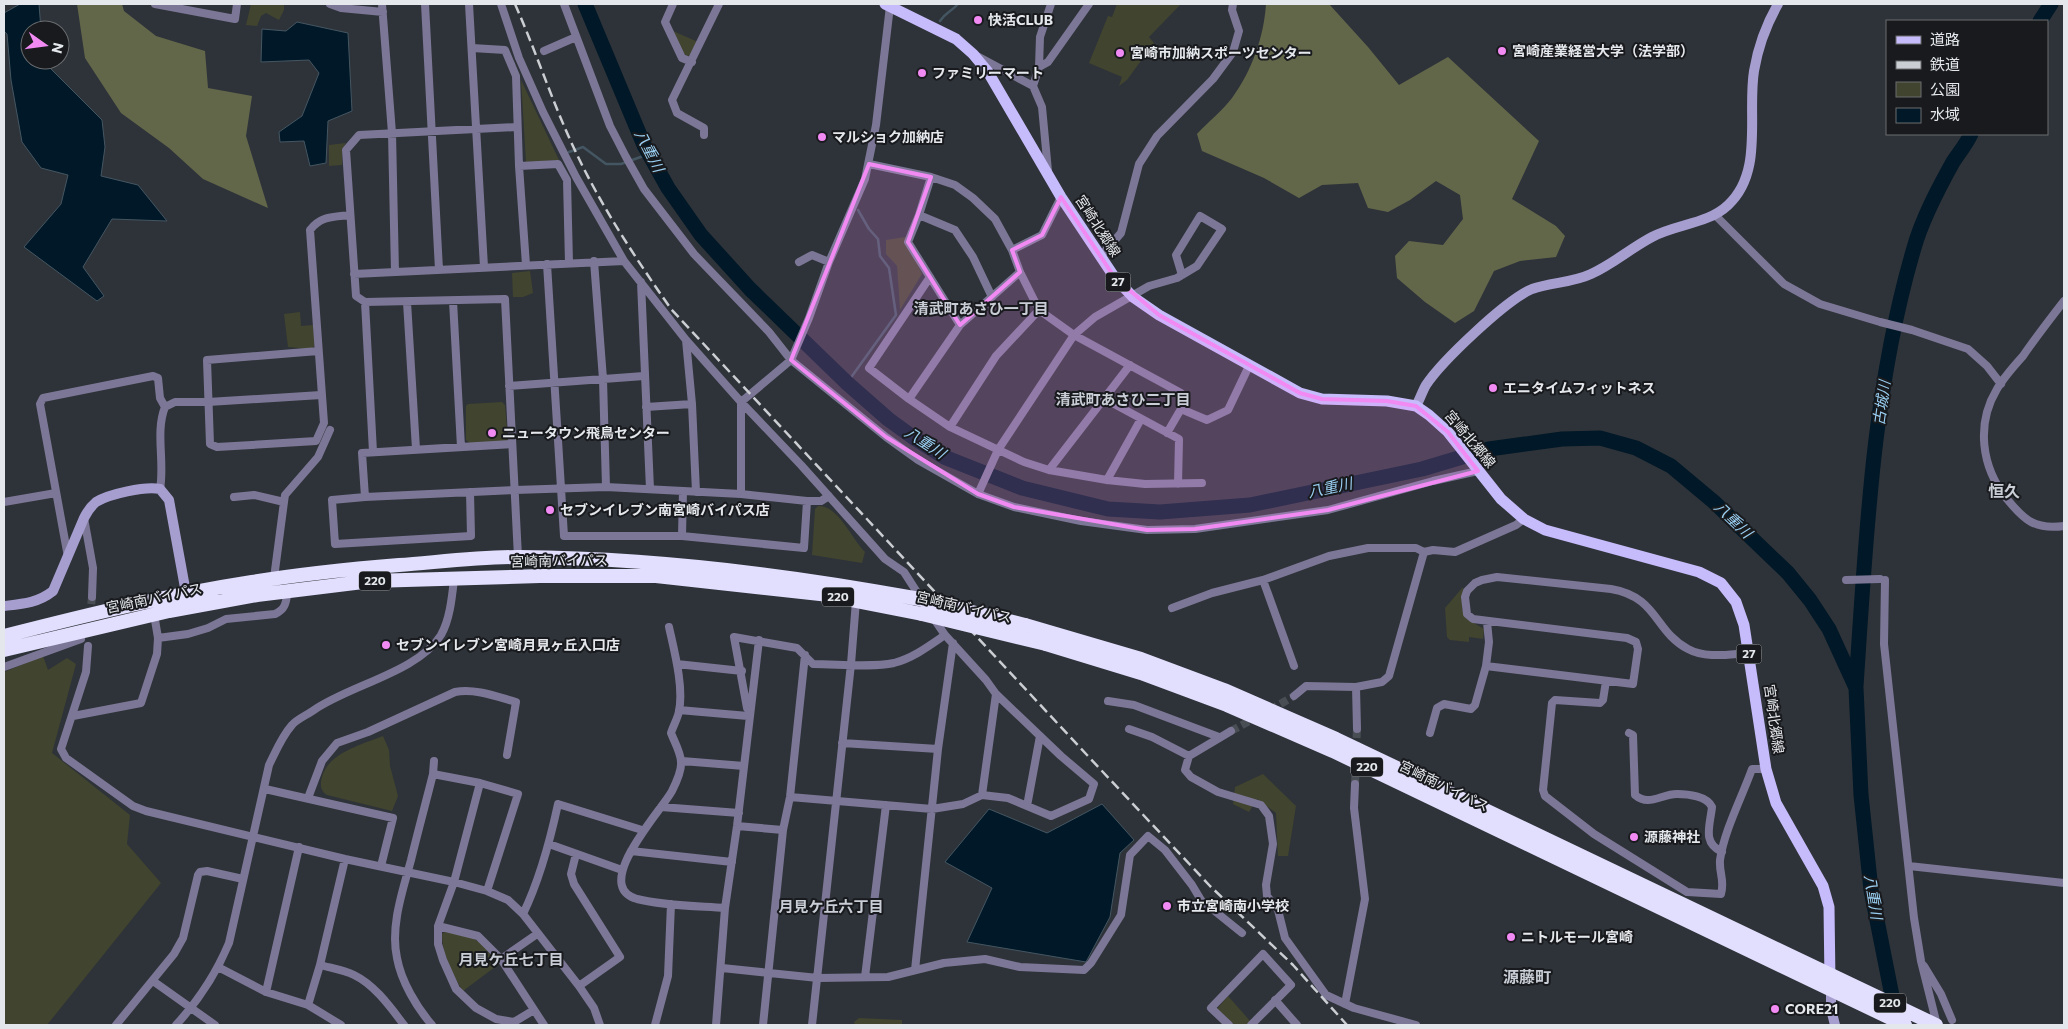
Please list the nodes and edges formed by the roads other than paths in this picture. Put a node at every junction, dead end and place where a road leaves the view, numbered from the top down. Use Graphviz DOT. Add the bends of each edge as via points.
graph roads {
  1 [pos="155,4"];
  2 [pos="237,4"];
  3 [pos="330,4"];
  4 [pos="425,4"];
  5 [pos="469,4"];
  6 [pos="501,4"];
  7 [pos="564,4"];
  8 [pos="673,4"];
  9 [pos="718,4"];
  10 [pos="890,4"];
  11 [pos="1052,4"];
  12 [pos="1089,4"];
  13 [pos="1233,4"];
  14 [pos="1778,4"];
  15 [pos="191,7"];
  16 [pos="382,8"];
  17 [pos="576,37"];
  18 [pos="472,48"];
  19 [pos="544,51"];
  20 [pos="973,54"];
  21 [pos="692,62"];
  22 [pos="1038,67"];
  23 [pos="1033,86"];
  24 [pos="517,127"];
  25 [pos="476,130"];
  26 [pos="431,132"];
  27 [pos="392,133"];
  28 [pos="704,134"];
  29 [pos="869,164"];
  30 [pos="519,166"];
  31 [pos="1048,173"];
  32 [pos="931,177"];
  33 [pos="1061,197"];
  34 [pos="350,215"];
  35 [pos="1715,215"];
  36 [pos="919,216"];
  37 [pos="1012,250"];
  38 [pos="1100,257"];
  39 [pos="594,261"];
  40 [pos="624,261"];
  41 [pos="799,262"];
  42 [pos="829,262"];
  43 [pos="569,263"];
  44 [pos="547,264"];
  45 [pos="526,265"];
  46 [pos="484,267"];
  47 [pos="439,270"];
  48 [pos="395,272"];
  49 [pos="1020,272"];
  50 [pos="354,274"];
  51 [pos="1182,275"];
  52 [pos="930,277"];
  53 [pos="641,282"];
  54 [pos="992,296"];
  55 [pos="1133,297"];
  56 [pos="452,301"];
  57 [pos="2064,301"];
  58 [pos="366,302"];
  59 [pos="407,302"];
  60 [pos="1039,310"];
  61 [pos="960,324"];
  62 [pos="1074,335"];
  63 [pos="686,340"];
  64 [pos="318,351"];
  65 [pos="793,356"];
  66 [pos="1130,365"];
  67 [pos="1249,366"];
  68 [pos="644,376"];
  69 [pos="603,380"];
  70 [pos="554,382"];
  71 [pos="2001,384"];
  72 [pos="510,386"];
  73 [pos="321,395"];
  74 [pos="1105,398"];
  75 [pos="909,400"];
  76 [pos="208,402"];
  77 [pos="741,402"];
  78 [pos="692,404"];
  79 [pos="165,406"];
  80 [pos="1416,406"];
  81 [pos="646,408"];
  82 [pos="1181,409"];
  83 [pos="1141,419"];
  84 [pos="950,427"];
  85 [pos="330,430"];
  86 [pos="1167,432"];
  87 [pos="512,444"];
  88 [pos="461,447"];
  89 [pos="416,449"];
  90 [pos="373,452"];
  91 [pos="996,453"];
  92 [pos="1050,470"];
  93 [pos="1478,471"];
  94 [pos="1107,480"];
  95 [pos="1202,483"];
  96 [pos="1178,484"];
  97 [pos="606,487"];
  98 [pos="562,488"];
  99 [pos="160,489"];
  100 [pos="650,489"];
  101 [pos="515,490"];
  102 [pos="683,491"];
  103 [pos="979,491"];
  104 [pos="470,492"];
  105 [pos="696,492"];
  106 [pos="56,493"];
  107 [pos="741,494"];
  108 [pos="829,496"];
  109 [pos="234,497"];
  110 [pos="365,497"];
  111 [pos="807,501"];
  112 [pos="4,502"];
  113 [pos="284,502"];
  114 [pos="84,518"];
  115 [pos="1524,519"];
  116 [pos="2064,526"];
  117 [pos="682,536"];
  118 [pos="1424,552"];
  119 [pos="68,557"];
  120 [pos="518,557"];
  121 [pos="274,578"];
  122 [pos="454,579"];
  123 [pos="1263,580"];
  124 [pos="1846,580"];
  125 [pos="288,590"];
  126 [pos="186,593"];
  127 [pos="92,597"];
  128 [pos="229,600"];
  129 [pos="856,601"];
  130 [pos="4,606"];
  131 [pos="1172,608"];
  132 [pos="154,614"];
  133 [pos="232,618"];
  134 [pos="116,622"];
  135 [pos="1487,622"];
  136 [pos="669,627"];
  137 [pos="945,635"];
  138 [pos="4,636"];
  139 [pos="158,638"];
  140 [pos="759,640"];
  141 [pos="953,643"];
  142 [pos="18,646"];
  143 [pos="88,646"];
  144 [pos="4,650"];
  145 [pos="1749,653"];
  146 [pos="4,654"];
  147 [pos="805,655"];
  148 [pos="677,664"];
  149 [pos="851,664"];
  150 [pos="1294,666"];
  151 [pos="1486,666"];
  152 [pos="4,667"];
  153 [pos="742,671"];
  154 [pos="1606,681"];
  155 [pos="1356,686"];
  156 [pos="996,694"];
  157 [pos="1294,696"];
  158 [pos="1108,701"];
  159 [pos="679,710"];
  160 [pos="73,716"];
  161 [pos="748,716"];
  162 [pos="748,728"];
  163 [pos="1129,729"];
  164 [pos="1356,729"];
  165 [pos="1231,731"];
  166 [pos="1629,733"];
  167 [pos="1430,734"];
  168 [pos="1040,736"];
  169 [pos="1219,737"];
  170 [pos="842,743"];
  171 [pos="938,749"];
  172 [pos="507,755"];
  173 [pos="1190,756"];
  174 [pos="434,761"];
  175 [pos="682,761"];
  176 [pos="744,766"];
  177 [pos="1766,769"];
  178 [pos="433,774"];
  179 [pos="480,783"];
  180 [pos="1355,784"];
  181 [pos="265,789"];
  182 [pos="982,795"];
  183 [pos="790,797"];
  184 [pos="308,798"];
  185 [pos="836,800"];
  186 [pos="886,805"];
  187 [pos="661,806"];
  188 [pos="1027,806"];
  189 [pos="932,808"];
  190 [pos="738,813"];
  191 [pos="737,826"];
  192 [pos="642,830"];
  193 [pos="783,830"];
  194 [pos="253,838"];
  195 [pos="549,844"];
  196 [pos="300,847"];
  197 [pos="631,851"];
  198 [pos="1722,852"];
  199 [pos="576,854"];
  200 [pos="344,859"];
  201 [pos="732,862"];
  202 [pos="381,866"];
  203 [pos="1909,866"];
  204 [pos="622,870"];
  205 [pos="408,873"];
  206 [pos="243,879"];
  207 [pos="454,882"];
  208 [pos="2064,883"];
  209 [pos="487,890"];
  210 [pos="671,904"];
  211 [pos="1682,904"];
  212 [pos="725,908"];
  213 [pos="523,914"];
  214 [pos="438,926"];
  215 [pos="1242,933"];
  216 [pos="537,934"];
  217 [pos="500,960"];
  218 [pos="1921,961"];
  219 [pos="320,965"];
  220 [pos="218,967"];
  221 [pos="722,968"];
  222 [pos="915,970"];
  223 [pos="768,973"];
  224 [pos="1829,973"];
  225 [pos="865,977"];
  226 [pos="818,978"];
  227 [pos="153,981"];
  228 [pos="579,986"];
  229 [pos="1831,991"];
  230 [pos="266,992"];
  231 [pos="1275,1000"];
  232 [pos="1345,1004"];
  233 [pos="308,1005"];
  234 [pos="192,1008"];
  235 [pos="534,1010"];
  236 [pos="1952,1020"];
  237 [pos="116,1025"];
  238 [pos="176,1025"];
  239 [pos="215,1025"];
  240 [pos="341,1025"];
  241 [pos="404,1025"];
  242 [pos="432,1025"];
  243 [pos="544,1025"];
  244 [pos="600,1025"];
  245 [pos="655,1025"];
  246 [pos="716,1025"];
  247 [pos="763,1025"];
  248 [pos="812,1025"];
  249 [pos="1229,1025"];
  250 [pos="1251,1025"];
  251 [pos="1297,1025"];
  252 [pos="1416,1025"];
  253 [pos="1835,1025"];
  254 [pos="1905,1025"];
  255 [pos="1935,1025"];
  1 -- 15 [label="street"];
  2 -- 15 [label="street" via="235,19"];
  3 -- 16 [label="street" via="341,8"];
  4 -- 26 [label="street"];
  5 -- 18 [label="street"];
  6 -- 40 [label="street" via="519,58 543,112"];
  7 -- 17 [label="street"];
  8 -- 21 [label="street" via="665,22 682,58"];
  9 -- 21 [label="street"];
  10 -- 20 [label="main road, 宮崎北郷線 / 27" via="956,39"];
  10 -- 29 [label="street"];
  11 -- 22 [label="street" via="1040,37"];
  12 -- 22 [label="street" via="1048,62"];
  13 -- 38 [label="street" via="1239,31 1232,52 1213,79 1157,136 1139,164 1121,233"];
  14 -- 35 [label="street" via="1765,30 1754,71 1746,178 1729,205"];
  16 -- 27 [label="street"];
  17 -- 19 [label="street"];
  17 -- 65 [label="street" via="610,126 644,189 694,254"];
  18 -- 24 [label="street" via="505,50 516,76"];
  18 -- 25 [label="street"];
  20 -- 23 [label="street"];
  20 -- 31 [label="main road, 宮崎北郷線 / 27" via="988,72"];
  21 -- 28 [label="street" via="672,100 677,113 704,128"];
  22 -- 23 [label="street"];
  23 -- 31 [label="street" via="1042,107"];
  24 -- 25 [label="street"];
  24 -- 30 [label="street"];
  25 -- 26 [label="street"];
  25 -- 46 [label="street"];
  26 -- 27 [label="street"];
  26 -- 47 [label="street"];
  27 -- 34 [label="street" via="359,135 346,150"];
  27 -- 48 [label="street"];
  29 -- 32 [label="street"];
  29 -- 42 [label="street"];
  30 -- 43 [label="street" via="558,164 566,180"];
  30 -- 45 [label="street"];
  31 -- 33 [label="main road, 宮崎北郷線 / 27"];
  32 -- 36 [label="street"];
  32 -- 37 [label="street" via="955,185 973,198 995,219"];
  33 -- 37 [label="street" via="1042,234"];
  33 -- 38 [label="main road, 宮崎北郷線 / 27"];
  34 -- 50 [label="street"];
  34 -- 64 [label="street" via="327,217 310,230"];
  35 -- 71 [label="street" via="1784,284 1820,304 1968,349 1988,366"];
  35 -- 80 [label="street" via="1652,237 1590,275 1533,289 1516,298 1442,366 1426,385"];
  36 -- 52 [label="street" via="908,242"];
  36 -- 54 [label="street" via="955,230"];
  37 -- 49 [label="street"];
  38 -- 55 [label="main road, 宮崎北郷線 / 27"];
  39 -- 40 [label="street"];
  39 -- 43 [label="street"];
  39 -- 69 [label="street"];
  40 -- 53 [label="street"];
  41 -- 42 [label="street" via="812,255"];
  42 -- 65 [label="street"];
  43 -- 44 [label="street"];
  44 -- 45 [label="street"];
  44 -- 70 [label="street"];
  45 -- 46 [label="street"];
  46 -- 47 [label="street"];
  47 -- 48 [label="street"];
  48 -- 50 [label="street"];
  49 -- 54 [label="street"];
  49 -- 60 [label="street"];
  50 -- 58 [label="street" via="356,296"];
  51 -- 51 [label="street" via="1197,266 1222,229 1200,216 1176,254"];
  51 -- 55 [label="street" via="1149,286"];
  52 -- 61 [label="street"];
  52 -- 75 [label="street" via="869,368"];
  53 -- 63 [label="street"];
  53 -- 68 [label="street"];
  54 -- 61 [label="street"];
  55 -- 62 [label="street" via="1095,317"];
  55 -- 67 [label="main road, 宮崎北郷線 / 27"];
  56 -- 59 [label="street"];
  56 -- 72 [label="street" via="505,299"];
  56 -- 88 [label="street"];
  57 -- 71 [label="street"];
  58 -- 59 [label="street"];
  58 -- 90 [label="street"];
  59 -- 89 [label="street"];
  60 -- 62 [label="street"];
  60 -- 84 [label="street" via="996,356"];
  61 -- 75 [label="street"];
  62 -- 66 [label="street"];
  62 -- 91 [label="street"];
  63 -- 77 [label="street"];
  63 -- 78 [label="street"];
  64 -- 73 [label="street"];
  64 -- 76 [label="street" via="207,360"];
  65 -- 77 [label="street"];
  65 -- 103 [label="street" via="886,437 918,460"];
  66 -- 74 [label="street"];
  66 -- 82 [label="street" via="1181,393"];
  67 -- 80 [label="main road, 宮崎北郷線 / 27" via="1300,393 1322,399 1387,400"];
  67 -- 82 [label="street" via="1228,410 1207,420"];
  68 -- 69 [label="street"];
  68 -- 81 [label="street"];
  69 -- 70 [label="street"];
  69 -- 97 [label="street"];
  70 -- 72 [label="street"];
  70 -- 98 [label="street"];
  71 -- 116 [label="street" via="1989,408 1984,429 1983,445 1990,470 2005,497 2027,520 2043,526"];
  72 -- 87 [label="street"];
  73 -- 76 [label="street"];
  73 -- 76 [label="street" via="324,423 316,441 217,448 210,444"];
  74 -- 83 [label="street"];
  74 -- 92 [label="street"];
  75 -- 84 [label="street"];
  76 -- 79 [label="street" via="175,402"];
  77 -- 107 [label="street"];
  77 -- 108 [label="street"];
  78 -- 81 [label="street"];
  78 -- 105 [label="street"];
  79 -- 99 [label="street" via="160,419 163,473"];
  79 -- 106 [label="street" via="160,398 158,378 153,376 43,398 40,404"];
  80 -- 93 [label="main road, 宮崎北郷線 / 27" via="1448,432"];
  81 -- 100 [label="street"];
  82 -- 86 [label="street"];
  83 -- 86 [label="street"];
  83 -- 94 [label="street"];
  84 -- 91 [label="street"];
  85 -- 113 [label="street" via="318,458 285,495"];
  86 -- 96 [label="street" via="1178,439"];
  87 -- 88 [label="street"];
  87 -- 101 [label="street"];
  88 -- 89 [label="street"];
  89 -- 90 [label="street"];
  90 -- 110 [label="street" via="362,453"];
  91 -- 92 [label="street"];
  91 -- 103 [label="street"];
  92 -- 94 [label="street"];
  93 -- 103 [label="street" via="1328,510 1195,529 1147,530 1081,521 1014,507"];
  93 -- 115 [label="main road, 宮崎北郷線 / 27" via="1500,499"];
  94 -- 96 [label="street"];
  95 -- 96 [label="street"];
  97 -- 98 [label="street"];
  97 -- 100 [label="street"];
  98 -- 101 [label="street"];
  98 -- 117 [label="street" via="564,536"];
  99 -- 114 [label="street" via="152,487 110,496 89,508"];
  99 -- 126 [label="street" via="169,500"];
  100 -- 102 [label="street"];
  101 -- 104 [label="street"];
  101 -- 120 [label="street"];
  102 -- 105 [label="street"];
  102 -- 117 [label="street"];
  104 -- 110 [label="street"];
  104 -- 110 [label="street" via="471,536 335,544 332,500"];
  105 -- 107 [label="street"];
  106 -- 112 [label="street"];
  106 -- 119 [label="street"];
  107 -- 111 [label="street"];
  108 -- 111 [label="street" via="821,501"];
  108 -- 137 [label="street" via="885,559 904,572"];
  109 -- 113 [label="street" via="254,496"];
  111 -- 117 [label="street" via="804,548"];
  113 -- 121 [label="street"];
  114 -- 119 [label="street"];
  114 -- 127 [label="street" via="93,568"];
  115 -- 118 [label="street" via="1455,552"];
  115 -- 145 [label="main road, 宮崎北郷線 / 27" via="1545,530 1699,572 1721,582 1736,602"];
  118 -- 123 [label="street" via="1416,548 1368,548 1328,556"];
  118 -- 155 [label="street" via="1390,676 1382,682"];
  119 -- 130 [label="street" via="53,591 43,599"];
  120 -- 121 [label="highway, 宮崎南バイパス / 220"];
  120 -- 211 [label="highway, 宮崎南バイパス / 220, bridge" via="655,563 751,572 914,598 1025,625 1141,659 1224,690 1336,739"];
  121 -- 126 [label="highway, 宮崎南バイパス / 220"];
  122 -- 125 [label="highway, 宮崎南バイパス / 220" via="371,581"];
  122 -- 129 [label="highway, 宮崎南バイパス / 220" via="656,576 769,587"];
  122 -- 181 [label="street" via="451,604 441,634 423,654 293,723 269,765"];
  123 -- 131 [label="street" via="1212,593"];
  123 -- 150 [label="street"];
  124 -- 203 [label="street" via="1882,580 1884,644"];
  125 -- 128 [label="highway, 宮崎南バイパス / 220"];
  125 -- 133 [label="street" via="282,611"];
  126 -- 138 [label="highway, 宮崎南バイパス / 220"];
  128 -- 132 [label="highway, 宮崎南バイパス / 220"];
  128 -- 133 [label="street"];
  129 -- 149 [label="street"];
  129 -- 211 [label="highway, 宮崎南バイパス / 220, bridge" via="1046,644 1141,673 1236,709"];
  132 -- 134 [label="highway, 宮崎南バイパス / 220"];
  132 -- 139 [label="street"];
  133 -- 139 [label="street" via="188,634"];
  134 -- 142 [label="highway, 宮崎南バイパス / 220"];
  134 -- 152 [label="street" via="98,635 74,640"];
  135 -- 145 [label="street" via="1473,619 1464,606 1467,591 1482,580 1497,577 1611,589 1626,591 1646,604 1688,650 1715,655"];
  135 -- 151 [label="street"];
  135 -- 154 [label="street" via="1627,638 1636,642 1638,655 1633,684"];
  136 -- 148 [label="street"];
  137 -- 141 [label="street"];
  137 -- 149 [label="street" via="927,648 893,663"];
  139 -- 160 [label="street" via="157,654 141,703"];
  140 -- 147 [label="street" via="797,648"];
  140 -- 153 [label="street" via="734,637"];
  140 -- 162 [label="street"];
  141 -- 156 [label="street"];
  141 -- 171 [label="street"];
  142 -- 144 [label="highway, 宮崎南バイパス / 220"];
  142 -- 146 [label="highway"];
  143 -- 160 [label="street" via="86,672"];
  145 -- 177 [label="main road, 宮崎北郷線 / 27"];
  147 -- 149 [label="street" via="813,664"];
  147 -- 183 [label="street"];
  148 -- 153 [label="street"];
  148 -- 159 [label="street"];
  149 -- 170 [label="street"];
  151 -- 154 [label="street"];
  151 -- 167 [label="street" via="1475,705 1471,709 1444,704 1436,708"];
  153 -- 161 [label="street"];
  154 -- 211 [label="street" via="1600,703 1555,700 1552,703 1545,796"];
  155 -- 157 [label="street" via="1306,686"];
  155 -- 164 [label="street"];
  156 -- 168 [label="street"];
  156 -- 182 [label="street"];
  158 -- 169 [label="street" via="1134,705"];
  159 -- 161 [label="street"];
  159 -- 175 [label="street" via="671,733"];
  160 -- 194 [label="street" via="61,750 63,754 133,806"];
  161 -- 162 [label="street"];
  162 -- 176 [label="street"];
  163 -- 173 [label="street"];
  165 -- 169 [label="street"];
  166 -- 198 [label="street" via="1633,735 1635,796 1648,801 1675,794 1710,802 1709,842"];
  168 -- 188 [label="street"];
  168 -- 188 [label="street" via="1094,784 1089,799 1051,816"];
  169 -- 173 [label="street"];
  170 -- 171 [label="street"];
  170 -- 185 [label="street"];
  171 -- 189 [label="street"];
  172 -- 184 [label="street" via="516,702 462,690 337,743 322,761"];
  173 -- 232 [label="street" via="1185,770 1192,777 1218,792 1261,805 1268,816 1272,844 1266,896 1278,910 1284,938 1326,995"];
  174 -- 178 [label="street"];
  175 -- 176 [label="street"];
  175 -- 187 [label="street" via="672,791"];
  176 -- 190 [label="street"];
  177 -- 198 [label="street" via="1752,769"];
  177 -- 224 [label="main road, 宮崎北郷線 / 27" via="1776,803 1823,886 1829,906"];
  178 -- 179 [label="street"];
  178 -- 205 [label="street"];
  179 -- 207 [label="street"];
  179 -- 209 [label="street" via="518,794"];
  180 -- 232 [label="street" via="1354,808 1365,899"];
  181 -- 184 [label="street"];
  181 -- 194 [label="street"];
  182 -- 188 [label="street" via="1008,798"];
  182 -- 189 [label="street" via="963,804"];
  183 -- 185 [label="street"];
  183 -- 193 [label="street"];
  184 -- 202 [label="street" via="393,818"];
  185 -- 186 [label="street"];
  185 -- 226 [label="street"];
  186 -- 189 [label="street"];
  186 -- 225 [label="street"];
  187 -- 190 [label="street"];
  187 -- 192 [label="street"];
  189 -- 222 [label="street"];
  190 -- 191 [label="street"];
  191 -- 193 [label="street"];
  191 -- 201 [label="street"];
  192 -- 195 [label="street" via="558,804"];
  192 -- 197 [label="street"];
  193 -- 223 [label="street"];
  194 -- 196 [label="street"];
  194 -- 206 [label="street"];
  195 -- 199 [label="street"];
  195 -- 213 [label="street"];
  196 -- 200 [label="street"];
  196 -- 230 [label="street"];
  197 -- 201 [label="street"];
  197 -- 204 [label="street"];
  198 -- 211 [label="street" via="1720,871 1724,884 1721,894"];
  199 -- 204 [label="street"];
  199 -- 228 [label="street" via="571,874 574,884 620,956"];
  200 -- 202 [label="street"];
  200 -- 219 [label="street"];
  201 -- 212 [label="street"];
  202 -- 205 [label="street"];
  203 -- 208 [label="street"];
  203 -- 218 [label="street"];
  204 -- 210 [label="street" via="626,892 636,899"];
  205 -- 207 [label="street"];
  205 -- 242 [label="street" via="395,934 397,958 413,997"];
  206 -- 220 [label="street" via="231,936"];
  206 -- 227 [label="street" via="200,872 183,938"];
  207 -- 209 [label="street"];
  207 -- 214 [label="street"];
  209 -- 213 [label="street" via="508,900"];
  210 -- 212 [label="street"];
  210 -- 245 [label="street" via="668,976"];
  211 -- 224 [label="highway, 宮崎南バイパス / 220"];
  211 -- 229 [label="highway, 宮崎南バイパス / 220"];
  212 -- 221 [label="street"];
  213 -- 216 [label="street"];
  214 -- 217 [label="street" via="478,936"];
  214 -- 235 [label="street" via="442,960 456,989 476,1008 496,1019 514,1022"];
  215 -- 222 [label="street" via="1201,900 1165,850 1148,836 1130,856 1121,915 1084,970 1020,967 985,959"];
  216 -- 217 [label="street"];
  216 -- 228 [label="street"];
  217 -- 235 [label="street"];
  218 -- 236 [label="street"];
  218 -- 255 [label="street"];
  219 -- 233 [label="street"];
  219 -- 241 [label="street" via="354,975 365,982"];
  220 -- 230 [label="street"];
  220 -- 234 [label="street"];
  221 -- 223 [label="street"];
  221 -- 246 [label="street"];
  222 -- 225 [label="street" via="888,977"];
  223 -- 226 [label="street"];
  223 -- 247 [label="street"];
  224 -- 229 [label="main road, 宮崎北郷線 / 27"];
  224 -- 255 [label="highway, 宮崎南バイパス / 220"];
  225 -- 226 [label="street"];
  226 -- 248 [label="street"];
  227 -- 234 [label="street"];
  227 -- 237 [label="street"];
  228 -- 244 [label="street" via="594,1008"];
  229 -- 253 [label="street"];
  229 -- 254 [label="highway, 宮崎南バイパス / 220"];
  230 -- 233 [label="street"];
  231 -- 249 [label="street" via="1291,985 1262,954 1211,1008"];
  231 -- 250 [label="street"];
  231 -- 251 [label="street"];
  232 -- 252 [label="street"];
  233 -- 240 [label="street"];
  234 -- 238 [label="street"];
  234 -- 239 [label="street"];
  235 -- 243 [label="street"];
}
